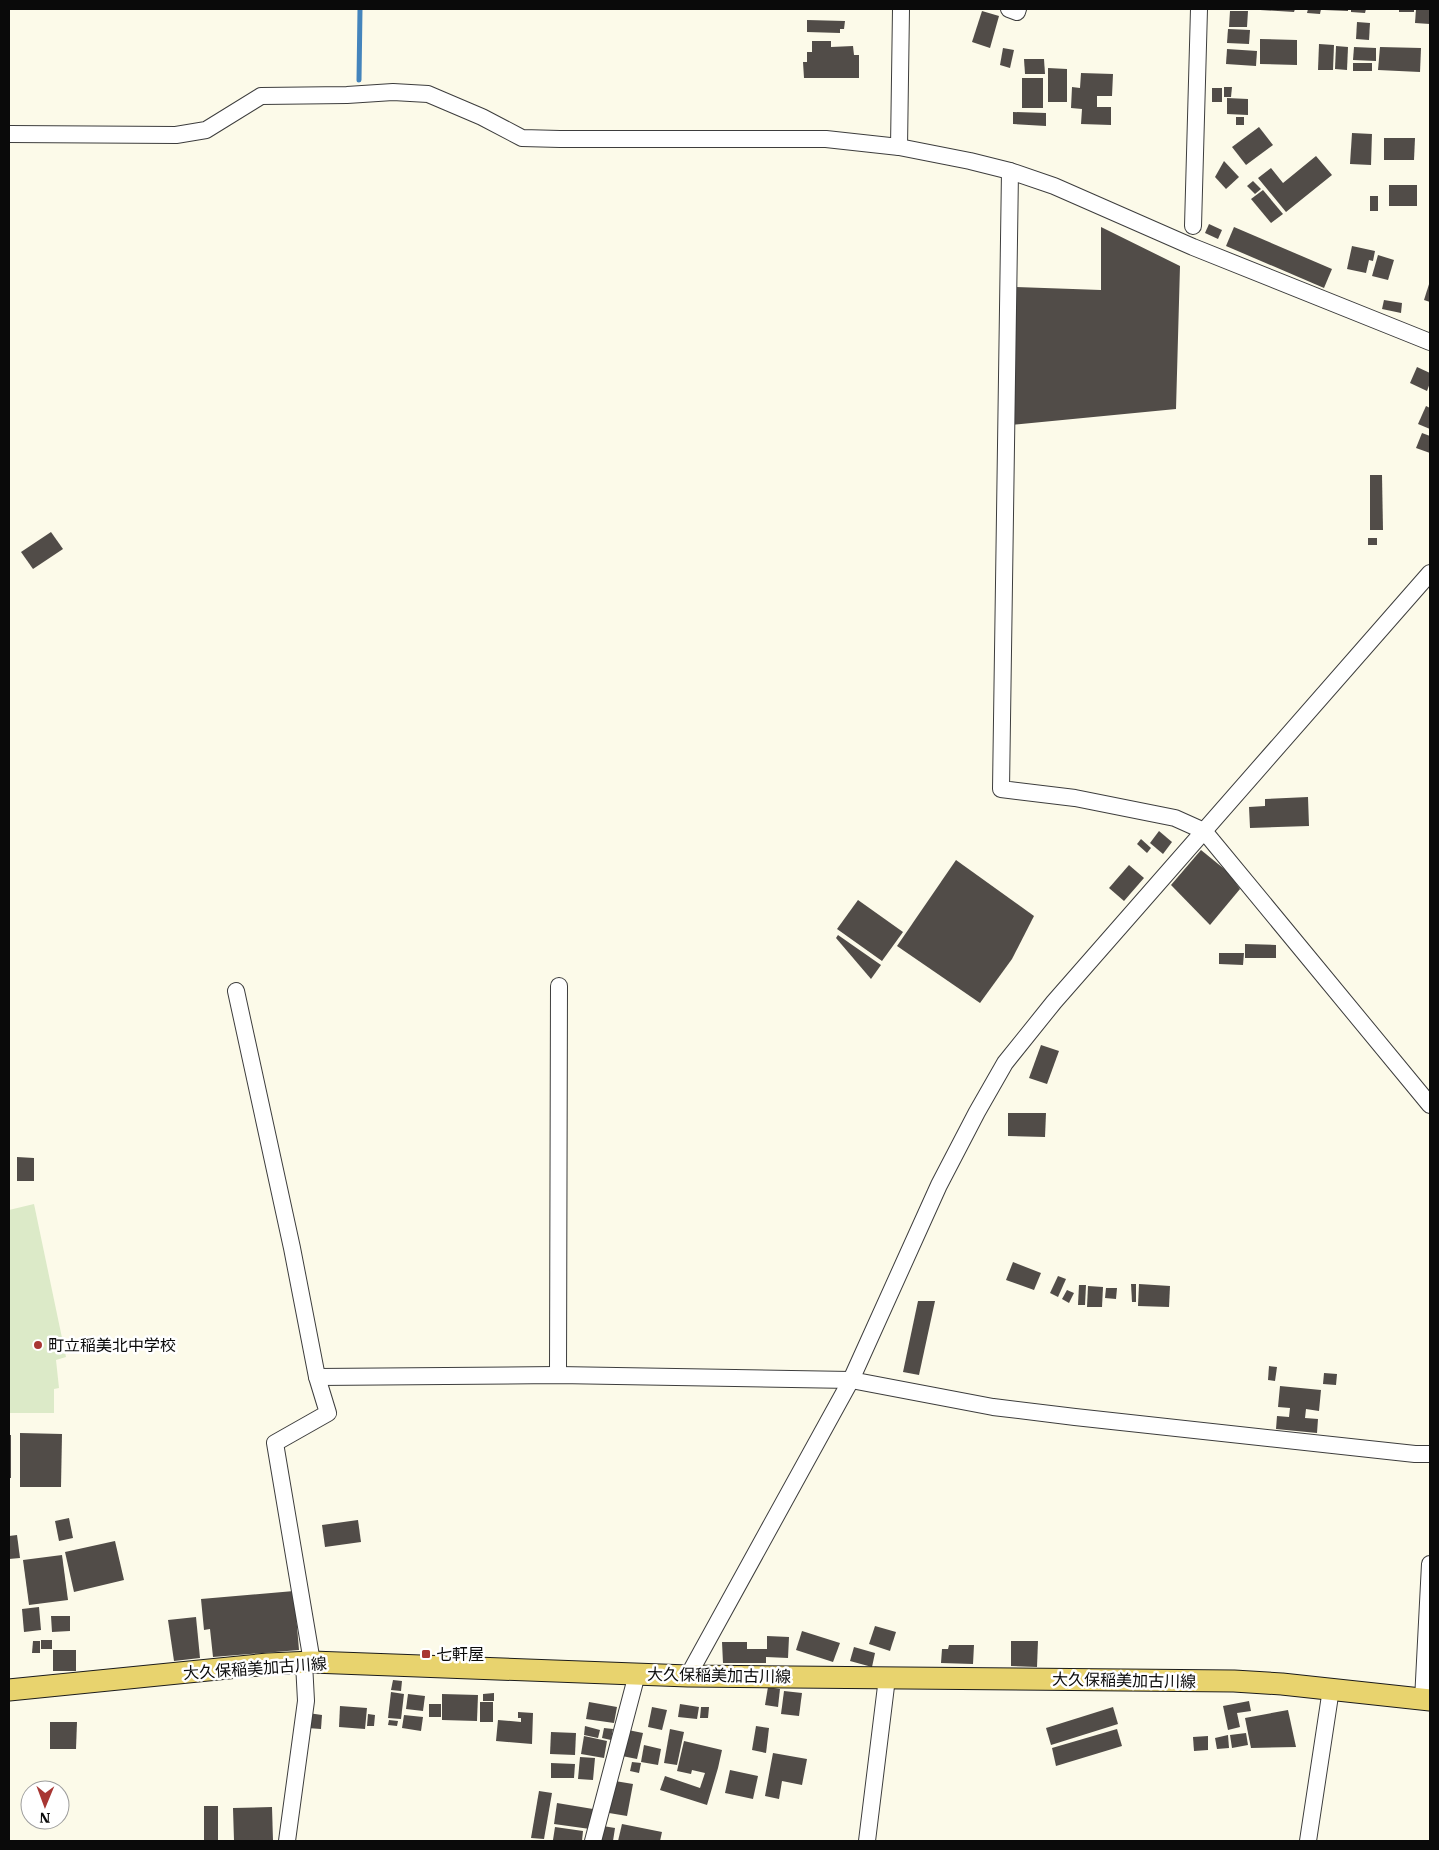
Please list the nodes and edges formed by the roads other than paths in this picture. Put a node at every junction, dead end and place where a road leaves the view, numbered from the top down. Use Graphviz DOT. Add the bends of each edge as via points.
graph roads {
  1 [pos="901,9"];
  2 [pos="1008,9"];
  3 [pos="1018,9"];
  4 [pos="1199,9"];
  5 [pos="9,134"];
  6 [pos="899,147"];
  7 [pos="1010,171"];
  8 [pos="1192,226"];
  9 [pos="1430,342"];
  10 [pos="1430,573"];
  11 [pos="1204,831"];
  12 [pos="560,986"];
  13 [pos="236,991"];
  14 [pos="1430,1104"];
  15 [pos="558,1375"];
  16 [pos="317,1377"];
  17 [pos="852,1380"];
  18 [pos="1430,1454"];
  19 [pos="1430,1564"];
  20 [pos="308,1662"];
  21 [pos="637,1674"];
  22 [pos="688,1676"];
  23 [pos="887,1678"];
  24 [pos="1331,1689"];
  25 [pos="9,1690"];
  26 [pos="1427,1700"];
  27 [pos="287,1841"];
  28 [pos="593,1841"];
  29 [pos="867,1841"];
  30 [pos="1308,1841"];
  1 -- 6 [label="street"];
  2 -- 3 [label="street" via="1017,12"];
  4 -- 8 [label="street"];
  5 -- 6 [label="street" via="176,135 206,130 261,96 393,92 428,94 522,138 826,139"];
  6 -- 7 [label="street"];
  7 -- 9 [label="street" via="1054,186 1193,247"];
  7 -- 11 [label="street" via="1001,789 1075,798 1175,818"];
  10 -- 11 [label="street"];
  11 -- 14 [label="street"];
  11 -- 17 [label="street" via="1054,1002 1005,1063 938,1185"];
  12 -- 15 [label="street"];
  13 -- 16 [label="street"];
  15 -- 16 [label="street"];
  15 -- 17 [label="street"];
  16 -- 20 [label="street" via="328,1413 275,1443"];
  17 -- 18 [label="street" via="993,1406 1075,1417"];
  17 -- 22 [label="street"];
  19 -- 26 [label="street"];
  20 -- 21 [label="main road, 大久保稲美加古川線"];
  20 -- 25 [label="main road, 大久保稲美加古川線"];
  20 -- 27 [label="street" via="306,1701"];
  21 -- 22 [label="main road, 大久保稲美加古川線"];
  21 -- 28 [label="street"];
  22 -- 23 [label="main road, 大久保稲美加古川線"];
  23 -- 24 [label="main road, 大久保稲美加古川線" via="1234,1681"];
  23 -- 29 [label="street"];
  24 -- 26 [label="main road, 大久保稲美加古川線"];
  24 -- 30 [label="street"];
}
